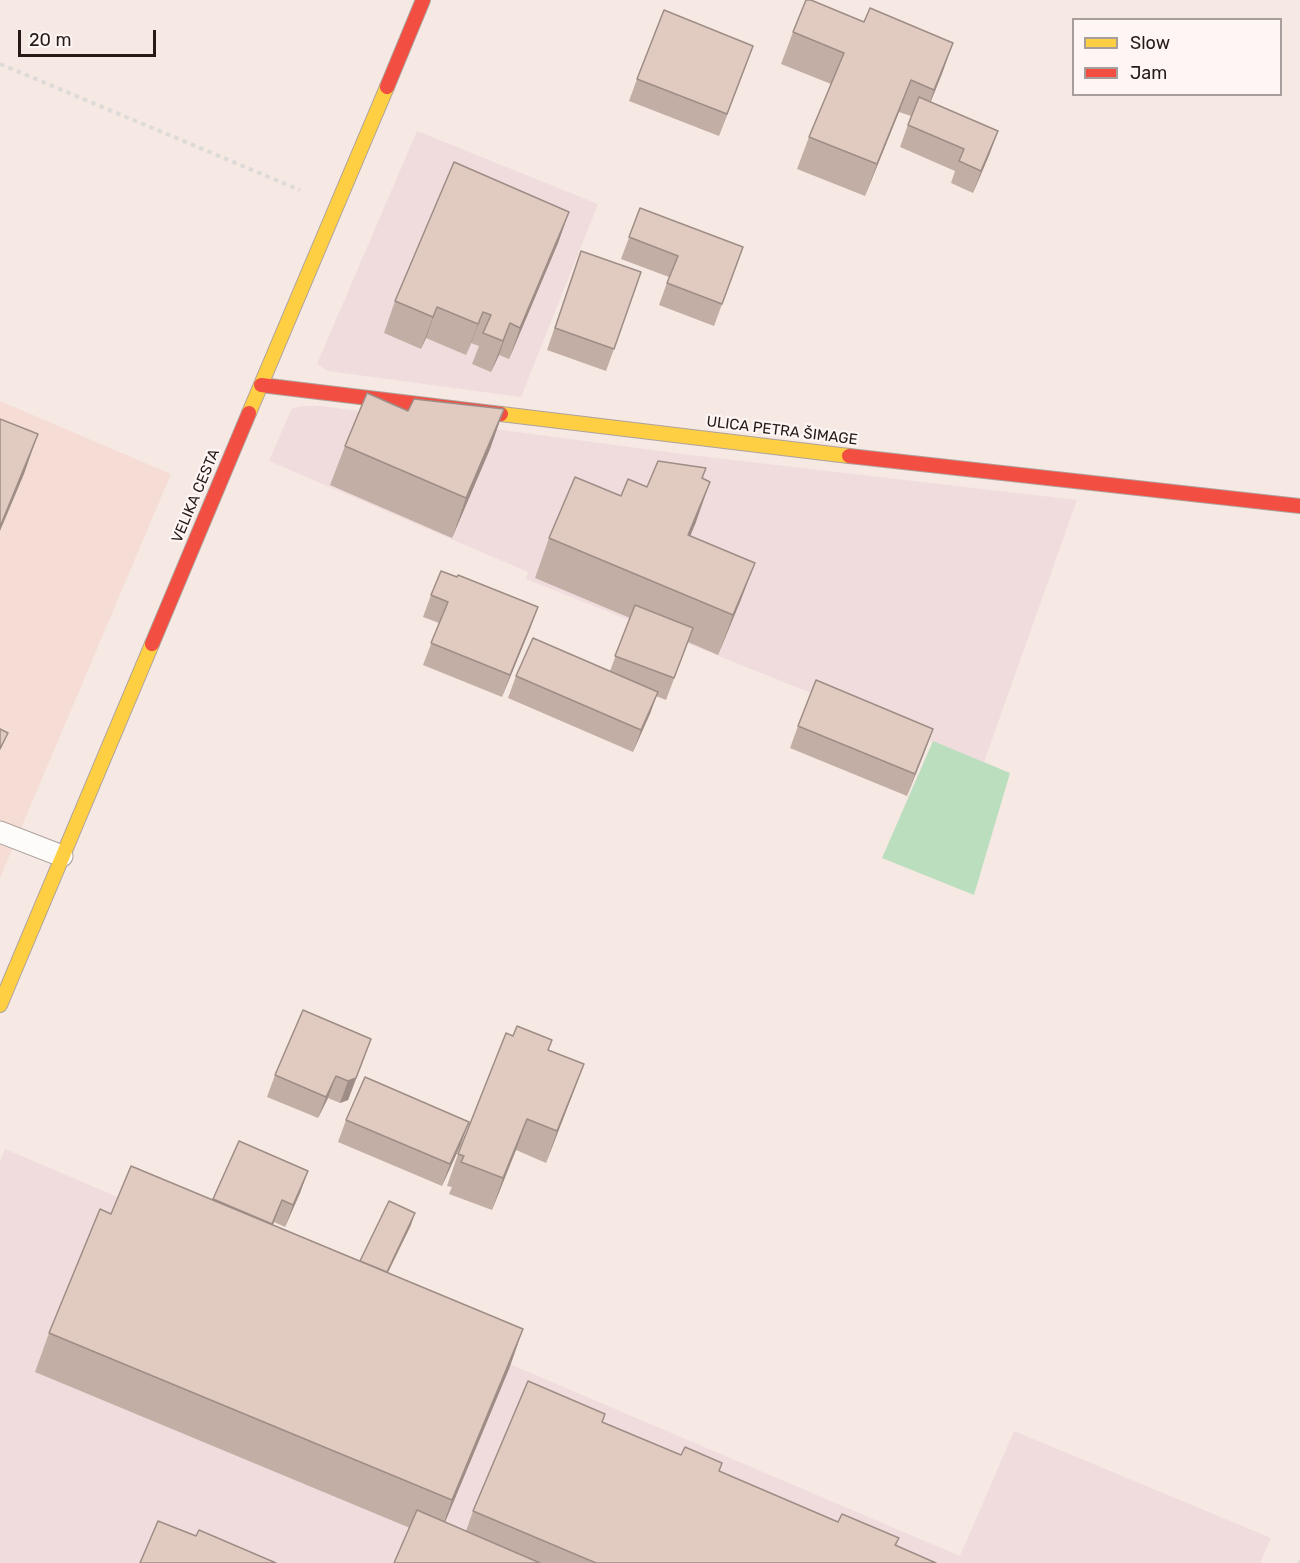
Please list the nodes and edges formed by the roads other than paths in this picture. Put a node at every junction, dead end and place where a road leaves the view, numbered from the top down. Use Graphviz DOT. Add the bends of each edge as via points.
graph roads {
  1 [pos="423,0"];
  2 [pos="261,385"];
  3 [pos="1300,506"];
  4 [pos="0,832"];
  5 [pos="62,856"];
  6 [pos="0,1005"];
  1 -- 2 [label="main road, VELIKA CESTA"];
  2 -- 3 [label="main road, ULICA PETRA ŠIMAGE" via="963,470"];
  2 -- 5 [label="main road, VELIKA CESTA"];
  4 -- 5 [label="lane"];
  5 -- 6 [label="main road, VELIKA CESTA"];
}
